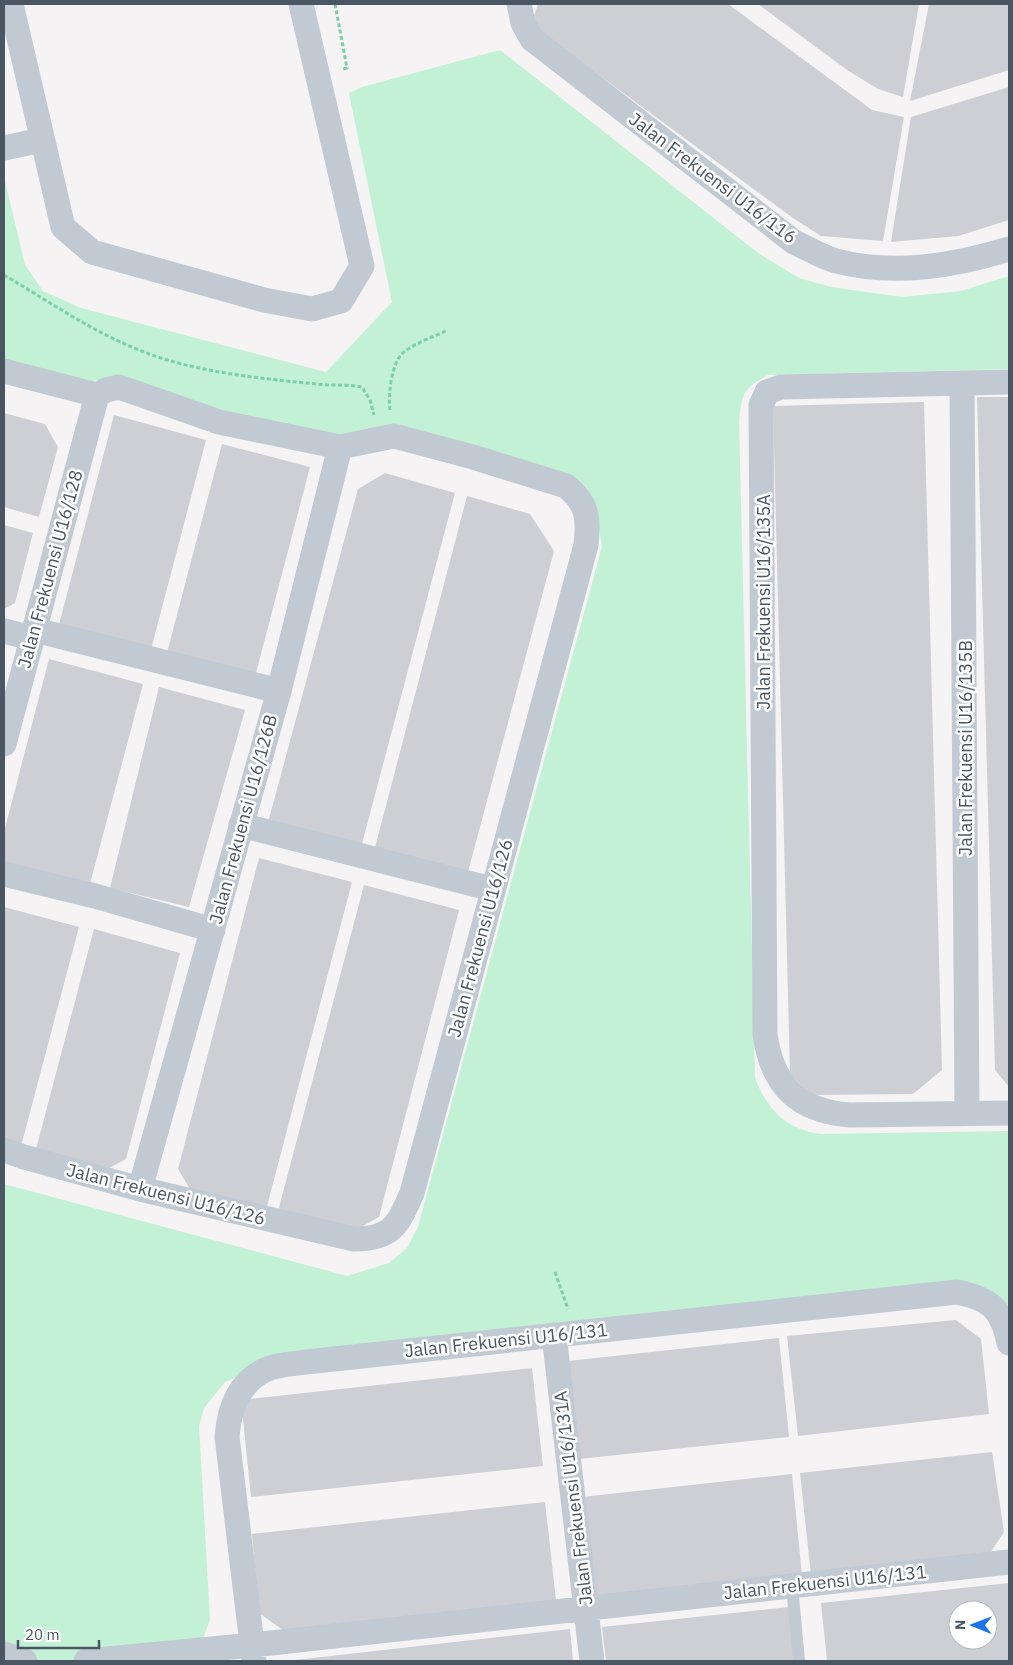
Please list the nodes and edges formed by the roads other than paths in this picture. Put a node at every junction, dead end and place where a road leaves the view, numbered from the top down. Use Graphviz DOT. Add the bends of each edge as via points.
graph roads {
  1 [pos="11,4"];
  2 [pos="301,4"];
  3 [pos="519,5"];
  4 [pos="42,140"];
  5 [pos="4,148"];
  6 [pos="1009,249"];
  7 [pos="4,371"];
  8 [pos="1009,382"];
  9 [pos="962,383"];
  10 [pos="97,395"];
  11 [pos="340,447"];
  12 [pos="4,631"];
  13 [pos="33,634"];
  14 [pos="279,691"];
  15 [pos="4,744"];
  16 [pos="241,825"];
  17 [pos="4,874"];
  18 [pos="492,889"];
  19 [pos="213,930"];
  20 [pos="967,1113"];
  21 [pos="1009,1113"];
  22 [pos="4,1150"];
  23 [pos="140,1189"];
  24 [pos="566,1334"];
  25 [pos="1009,1343"];
  26 [pos="1009,1562"];
  27 [pos="792,1586"];
  28 [pos="586,1608"];
  29 [pos="254,1653"];
  30 [pos="4,1654"];
  31 [pos="25,1661"];
  32 [pos="86,1661"];
  33 [pos="592,1661"];
  34 [pos="798,1661"];
  1 -- 4 [label="street"];
  2 -- 4 [label="street" via="362,266 341,301 312,309 264,300 92,252 64,227"];
  3 -- 6 [label="street, Jalan Frekuensi U16/116" via="523,23 532,39 794,242 835,260 907,269 948,264"];
  4 -- 5 [label="street"];
  7 -- 10 [label="street"];
  8 -- 9 [label="street, Jalan Frekuensi U16/135A"];
  9 -- 20 [label="street, Jalan Frekuensi U16/135B"];
  9 -- 20 [label="street, Jalan Frekuensi U16/135A" via="781,387 767,392 763,398 765,1025 768,1056 777,1076 808,1106 828,1113 850,1115"];
  10 -- 11 [label="street" via="119,387 219,422"];
  10 -- 13 [label="street, Jalan Frekuensi U16/128"];
  11 -- 14 [label="street, Jalan Frekuensi U16/126B"];
  11 -- 18 [label="street, Jalan Frekuensi U16/126" via="387,436 473,457 566,486 578,496 585,509 588,526 586,545"];
  12 -- 13 [label="street"];
  13 -- 14 [label="street"];
  13 -- 15 [label="street, Jalan Frekuensi U16/128"];
  14 -- 16 [label="street, Jalan Frekuensi U16/126B"];
  16 -- 18 [label="street"];
  16 -- 19 [label="street, Jalan Frekuensi U16/126B"];
  17 -- 19 [label="street"];
  18 -- 23 [label="street, Jalan Frekuensi U16/126" via="412,1194 392,1230 381,1236 354,1239"];
  19 -- 23 [label="street, Jalan Frekuensi U16/126B"];
  20 -- 21 [label="street"];
  22 -- 23 [label="street, Jalan Frekuensi U16/126"];
  24 -- 25 [label="street, Jalan Frekuensi U16/131" via="957,1292 987,1301 999,1312"];
  24 -- 28 [label="street, Jalan Frekuensi U16/131A"];
  24 -- 29 [label="street, Jalan Frekuensi U16/131" via="280,1366 265,1370 239,1392 228,1420 227,1437"];
  26 -- 27 [label="street, Jalan Frekuensi U16/131"];
  27 -- 28 [label="street, Jalan Frekuensi U16/131"];
  27 -- 34 [label="lane"];
  28 -- 29 [label="street, Jalan Frekuensi U16/131"];
  28 -- 33 [label="street, Jalan Frekuensi U16/131A"];
  29 -- 32 [label="street"];
  30 -- 31 [label="street"];
}
